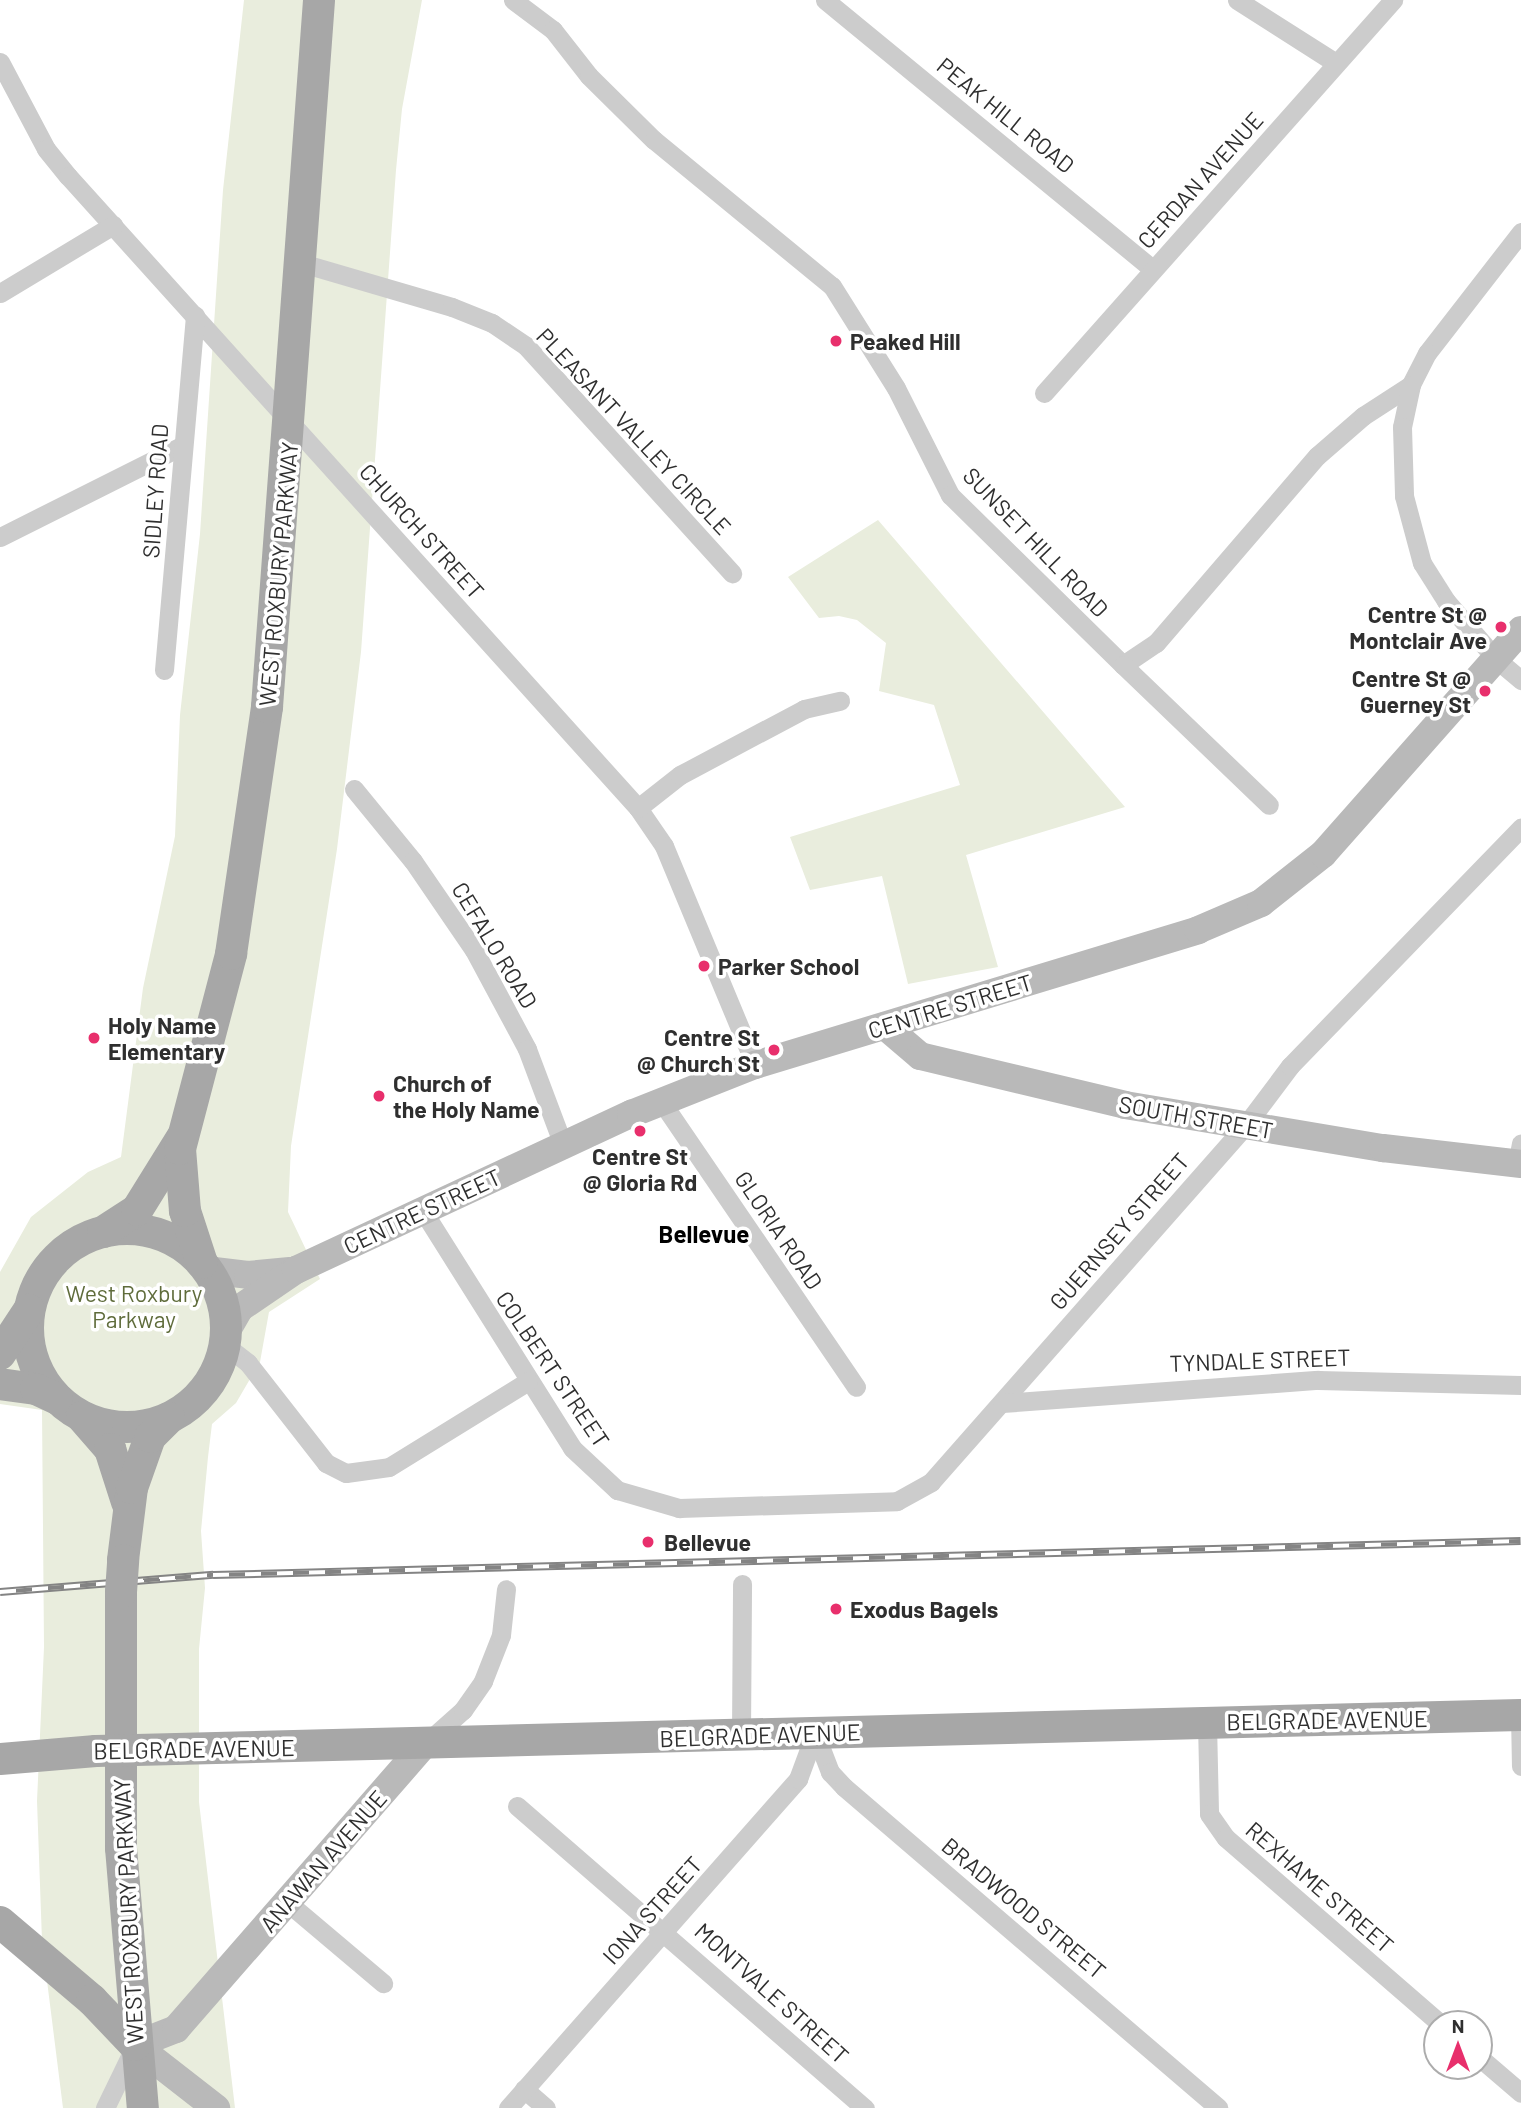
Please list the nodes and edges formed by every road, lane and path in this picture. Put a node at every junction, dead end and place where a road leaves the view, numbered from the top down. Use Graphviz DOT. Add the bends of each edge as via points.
graph roads {
  1 [pos="319,0"];
  2 [pos="513,0"];
  3 [pos="825,0"];
  4 [pos="1237,0"];
  5 [pos="1393,0"];
  6 [pos="0,62"];
  7 [pos="1336,63"];
  8 [pos="113,225"];
  9 [pos="1521,232"];
  10 [pos="298,262"];
  11 [pos="1153,269"];
  12 [pos="0,293"];
  13 [pos="195,314"];
  14 [pos="1411,385"];
  15 [pos="1044,393"];
  16 [pos="291,420"];
  17 [pos="182,446"];
  18 [pos="0,537"];
  19 [pos="732,573"];
  20 [pos="1521,630"];
  21 [pos="1496,659"];
  22 [pos="1123,665"];
  23 [pos="164,670"];
  24 [pos="1521,680"];
  25 [pos="840,701"];
  26 [pos="354,789"];
  27 [pos="1269,805"];
  28 [pos="638,808"];
  29 [pos="1521,828"];
  30 [pos="885,1026"];
  31 [pos="755,1065"];
  32 [pos="661,1101"];
  33 [pos="1245,1126"];
  34 [pos="181,1139"];
  35 [pos="563,1145"];
  36 [pos="1520,1157"];
  37 [pos="423,1211"];
  38 [pos="100,1233"];
  39 [pos="204,1266"];
  40 [pos="296,1270"];
  41 [pos="30,1309"];
  42 [pos="226,1338"];
  43 [pos="0,1354"];
  44 [pos="528,1381"];
  45 [pos="0,1384"];
  46 [pos="1521,1385"];
  47 [pos="856,1387"];
  48 [pos="1002,1402"];
  49 [pos="69,1407"];
  50 [pos="169,1418"];
  51 [pos="127,1503"];
  52 [pos="679,1508"];
  53 [pos="506,1589"];
  54 [pos="742,1591"];
  55 [pos="1520,1715"];
  56 [pos="1207,1723"];
  57 [pos="815,1734"];
  58 [pos="741,1735"];
  59 [pos="425,1744"];
  60 [pos="119,1751"];
  61 [pos="0,1759"];
  62 [pos="1521,1766"];
  63 [pos="517,1806"];
  64 [pos="287,1902"];
  65 [pos="0,1922"];
  66 [pos="666,1932"];
  67 [pos="383,1983"];
  68 [pos="1425,2010"];
  69 [pos="135,2045"];
  70 [pos="1493,2069"];
  71 [pos="524,2089"];
  72 [pos="1521,2093"];
  73 [pos="105,2108"];
  74 [pos="142,2108"];
  75 [pos="216,2108"];
  76 [pos="508,2108"];
  77 [pos="546,2108"];
  78 [pos="865,2108"];
  79 [pos="1217,2108"];
  1 -- 10 [label="main road, WEST ROXBURY PARKWAY"];
  2 -- 22 [label="street, SUNSET HILL ROAD" via="552,30 589,76 654,140 832,286 896,387 950,495"];
  3 -- 11 [label="street, PEAK HILL ROAD"];
  4 -- 7 [label="street"];
  5 -- 7 [label="street, CERDAN AVENUE"];
  6 -- 8 [label="street, CHURCH STREET" via="46,149"];
  7 -- 11 [label="street, CERDAN AVENUE"];
  8 -- 12 [label="street"];
  8 -- 13 [label="street, CHURCH STREET"];
  9 -- 14 [label="street" via="1427,353"];
  10 -- 16 [label="main road, WEST ROXBURY PARKWAY"];
  10 -- 19 [label="street, PLEASANT VALLEY CIRCLE" via="452,307 492,323 526,346"];
  11 -- 15 [label="street, CERDAN AVENUE"];
  13 -- 16 [label="street, CHURCH STREET"];
  13 -- 17 [label="street, SIDLEY ROAD"];
  14 -- 21 [label="street" via="1402,427 1404,496 1422,564 1446,601"];
  14 -- 22 [label="street" via="1363,416 1317,456 1156,643"];
  16 -- 28 [label="street, CHURCH STREET"];
  16 -- 34 [label="main road, WEST ROXBURY PARKWAY" via="267,707 235,932 213,1037"];
  17 -- 18 [label="street"];
  17 -- 23 [label="street, SIDLEY ROAD"];
  20 -- 21 [label="main road, CENTRE STREET"];
  21 -- 24 [label="street"];
  21 -- 30 [label="main road, CENTRE STREET" via="1316,861 1261,903 1198,930"];
  22 -- 27 [label="street, SUNSET HILL ROAD"];
  25 -- 28 [label="street" via="804,709 680,775"];
  26 -- 35 [label="street, CEFALO ROAD" via="413,861 474,950 527,1049"];
  28 -- 31 [label="street, CHURCH STREET" via="664,846"];
  29 -- 33 [label="street, GUERNSEY STREET" via="1290,1066"];
  30 -- 31 [label="main road, CENTRE STREET"];
  30 -- 33 [label="main road, SOUTH STREET" via="920,1056 1125,1105"];
  31 -- 32 [label="main road, CENTRE STREET"];
  32 -- 35 [label="main road, CENTRE STREET"];
  32 -- 47 [label="street, GLORIA ROAD"];
  33 -- 36 [label="main road, SOUTH STREET"];
  33 -- 48 [label="street, GUERNSEY STREET"];
  34 -- 38 [label="main road, WEST ROXBURY PARKWAY" via="136,1210"];
  34 -- 39 [label="main road, WEST ROXBURY PARKWAY" via="185,1211"];
  35 -- 37 [label="main road, CENTRE STREET"];
  37 -- 40 [label="main road, CENTRE STREET"];
  37 -- 44 [label="street, COLBERT STREET"];
  38 -- 39 [label="main road" via="130,1229 159,1234 185,1248"];
  38 -- 41 [label="main road" via="72,1246 49,1267"];
  39 -- 40 [label="main road, CENTRE STREET" via="248,1275"];
  39 -- 42 [label="main road" via="224,1305"];
  40 -- 42 [label="main road, CENTRE STREET" via="240,1308"];
  41 -- 43 [label="main road"];
  41 -- 49 [label="main road" via="30,1350 40,1377"];
  42 -- 44 [label="street" via="326,1463 346,1473 389,1466"];
  42 -- 50 [label="main road" via="206,1388"];
  44 -- 52 [label="street, COLBERT STREET" via="572,1448 596,1474 630,1496"];
  45 -- 49 [label="main road" via="36,1389"];
  46 -- 48 [label="street, TYNDALE STREET" via="1318,1380"];
  48 -- 52 [label="street, GUERNSEY STREET" via="931,1482 897,1501"];
  49 -- 50 [label="main road" via="131,1427"];
  49 -- 51 [label="main road, WEST ROXBURY PARKWAY" via="110,1449"];
  50 -- 51 [label="main road, WEST ROXBURY PARKWAY" via="150,1437"];
  51 -- 60 [label="main road, WEST ROXBURY PARKWAY, bridge"];
  53 -- 59 [label="street, ANAWAN AVENUE" via="501,1635 484,1681 463,1710"];
  54 -- 58 [label="street"];
  55 -- 56 [label="main road, BELGRADE AVENUE"];
  55 -- 62 [label="street"];
  56 -- 57 [label="main road, BELGRADE AVENUE"];
  56 -- 68 [label="street, REXHAME STREET" via="1209,1814 1226,1838"];
  57 -- 58 [label="main road, BELGRADE AVENUE"];
  57 -- 66 [label="street, IONA STREET" via="798,1779"];
  57 -- 79 [label="street, BRADWOOD STREET" via="830,1772 844,1787"];
  58 -- 59 [label="main road, BELGRADE AVENUE"];
  59 -- 60 [label="main road, BELGRADE AVENUE"];
  59 -- 64 [label="main road, ANAWAN AVENUE"];
  60 -- 61 [label="main road, BELGRADE AVENUE"];
  60 -- 69 [label="main road, WEST ROXBURY PARKWAY" via="124,1908"];
  63 -- 66 [label="street, MONTVALE STREET"];
  64 -- 67 [label="street"];
  64 -- 69 [label="main road, ANAWAN AVENUE" via="176,2029"];
  65 -- 69 [label="main road" via="92,2000"];
  66 -- 71 [label="street, IONA STREET"];
  66 -- 78 [label="street, MONTVALE STREET"];
  69 -- 73 [label="street"];
  69 -- 74 [label="main road, WEST ROXBURY PARKWAY"];
  69 -- 75 [label="main road"];
  70 -- 72 [label="street"];
  71 -- 76 [label="street, IONA STREET"];
  71 -- 77 [label="street"];
}
